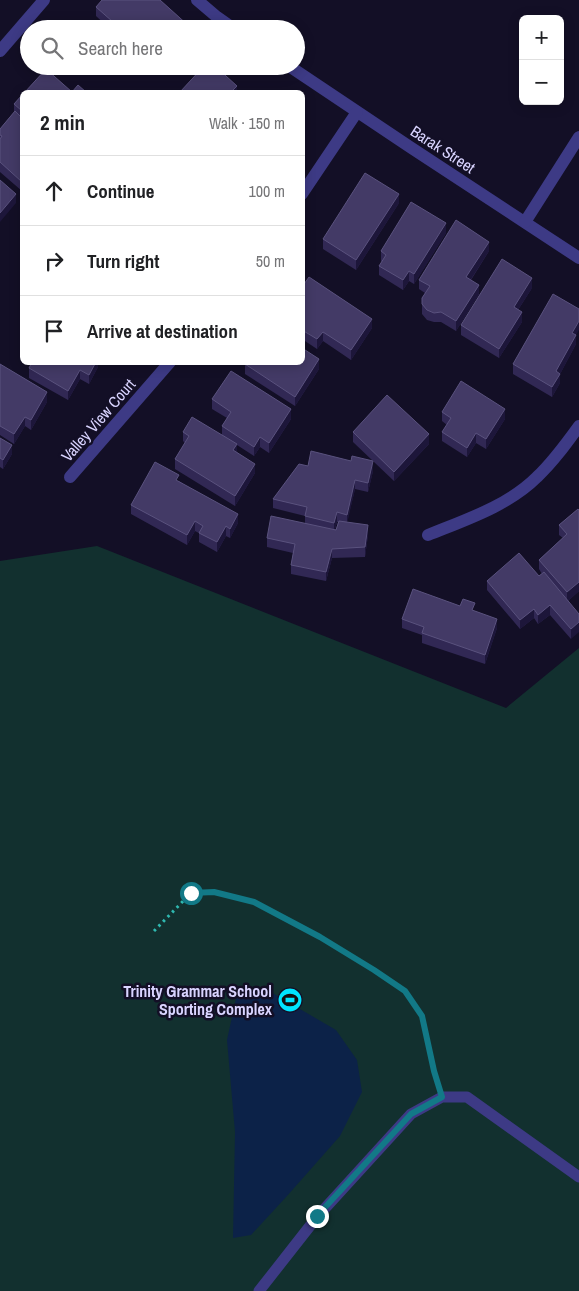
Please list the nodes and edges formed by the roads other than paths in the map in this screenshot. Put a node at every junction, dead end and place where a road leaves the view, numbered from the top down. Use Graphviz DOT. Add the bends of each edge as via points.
graph roads {
  1 [pos="44,0"];
  2 [pos="197,0"];
  3 [pos="27,20"];
  4 [pos="221,20"];
  5 [pos="20,28"];
  6 [pos="0,51"];
  7 [pos="303,75"];
  8 [pos="357,112"];
  9 [pos="579,137"];
  10 [pos="305,190"];
  11 [pos="525,222"];
  12 [pos="579,258"];
  13 [pos="167,365"];
  14 [pos="579,426"];
  15 [pos="70,477"];
  16 [pos="428,535"];
  17 [pos="579,1177"];
  18 [pos="259,1291"];
  1 -- 3 [label="street"];
  2 -- 4 [label="street"];
  5 -- 6 [label="street"];
  7 -- 8 [label="street, Barak Street"];
  8 -- 10 [label="street"];
  8 -- 11 [label="street, Barak Street"];
  9 -- 11 [label="street"];
  11 -- 12 [label="street, Barak Street"];
  13 -- 15 [label="street, Valley View Court"];
  14 -- 16 [label="street" via="537,478 480,514"];
  17 -- 18 [label="lane" via="467,1097 442,1097 411,1114 317,1216"];
}
